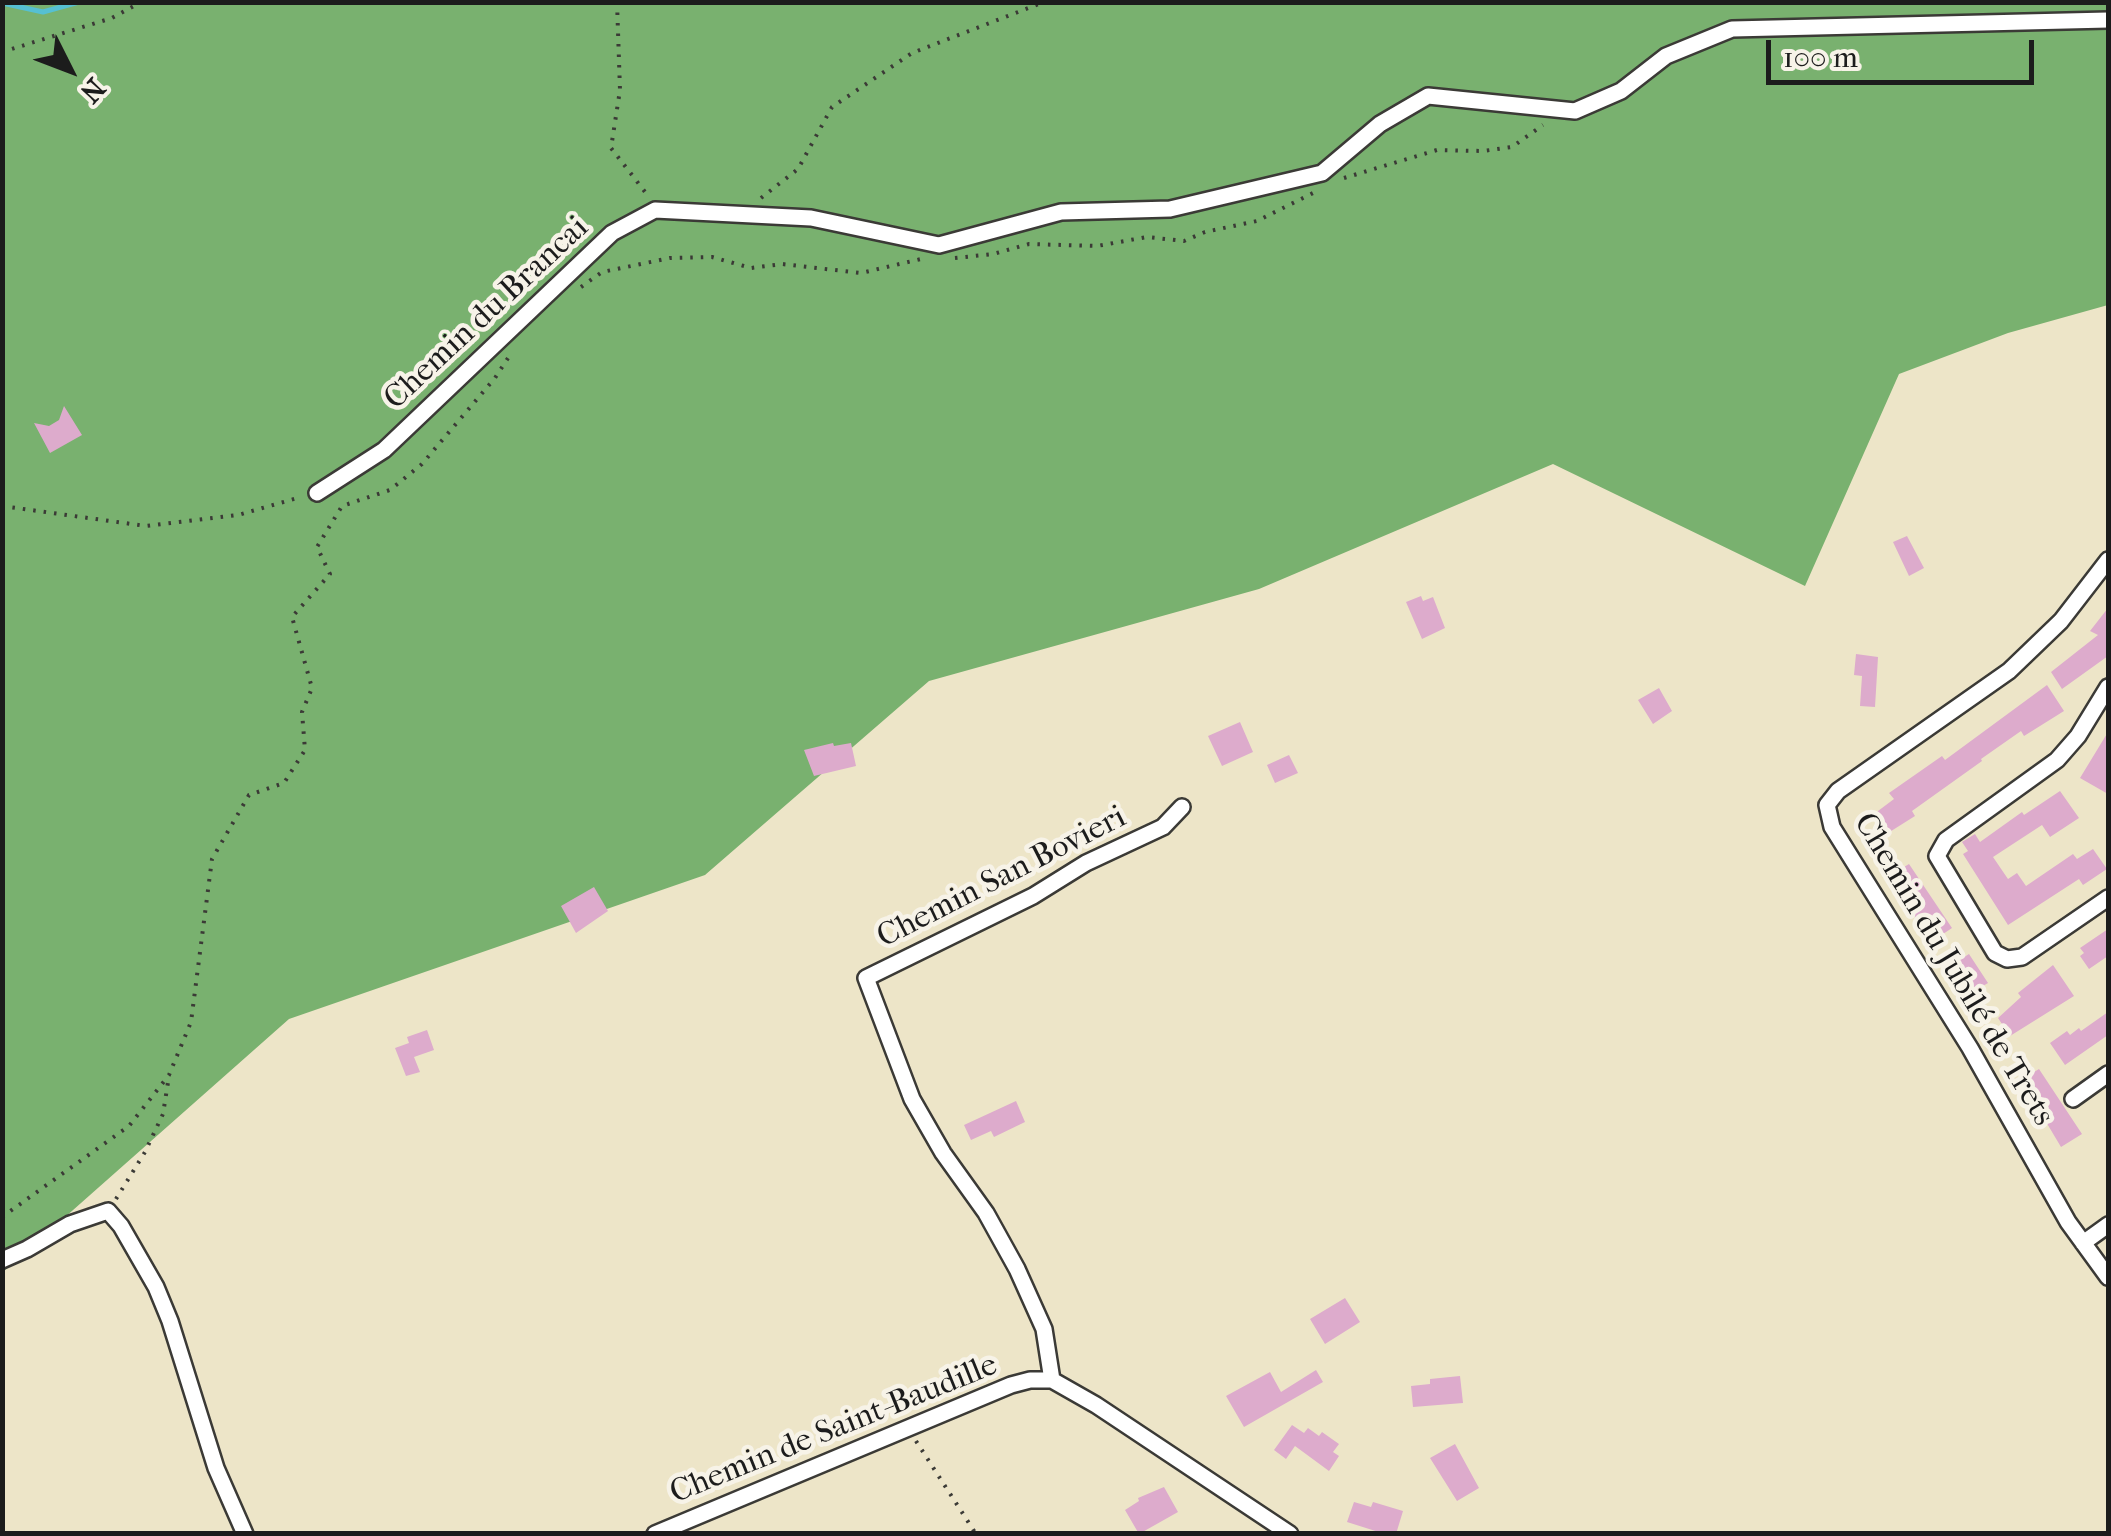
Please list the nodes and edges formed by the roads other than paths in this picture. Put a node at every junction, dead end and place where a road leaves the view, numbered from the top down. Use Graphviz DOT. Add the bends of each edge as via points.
graph roads {
  1 [pos="2108,20"];
  2 [pos="318,492"];
  3 [pos="2108,560"];
  4 [pos="2108,688"];
  5 [pos="1182,807"];
  6 [pos="2108,898"];
  7 [pos="2108,1074"];
  8 [pos="2073,1099"];
  9 [pos="2108,1225"];
  10 [pos="2083,1243"];
  11 [pos="2,1260"];
  12 [pos="2108,1277"];
  13 [pos="1052,1380"];
  14 [pos="244,1534"];
  15 [pos="655,1534"];
  16 [pos="1290,1534"];
  1 -- 2 [label="street, Chemin du Brancai" via="1732,29 1666,56 1621,90 1575,111 1428,96 1380,124 1322,173 1170,209 1060,212 940,244 812,218 655,210 612,233 384,450"];
  3 -- 10 [label="street, Chemin du Jubilé de Trets" via="2061,621 2010,670 1827,805 1832,828"];
  4 -- 6 [label="street" via="2068,749 1946,840 1937,856 1995,953 2007,959 2022,956"];
  5 -- 13 [label="street, Chemin San Bovieri" via="1163,827 866,978 912,1099 1018,1269 1044,1329"];
  7 -- 8 [label="street"];
  9 -- 10 [label="street"];
  10 -- 12 [label="street, Chemin du Jubilé de Trets"];
  11 -- 14 [label="street" via="108,1211 156,1287"];
  13 -- 15 [label="street, Chemin de Saint-Baudille" via="1011,1386"];
  13 -- 16 [label="street"];
}
